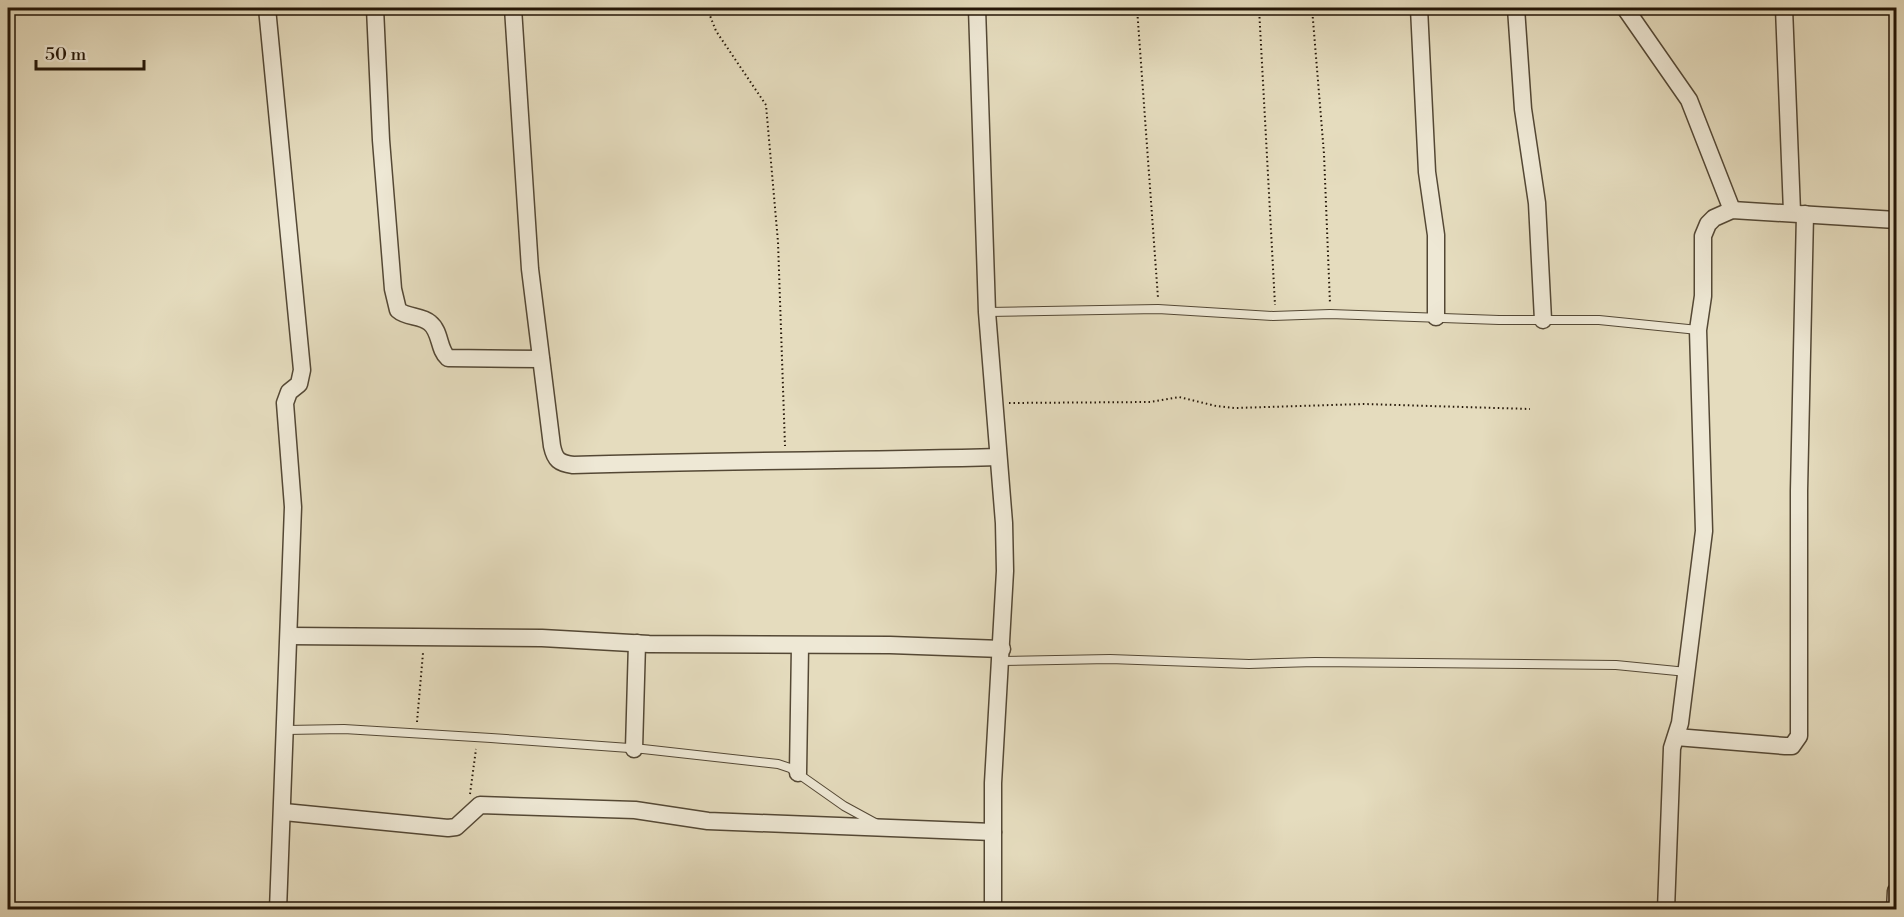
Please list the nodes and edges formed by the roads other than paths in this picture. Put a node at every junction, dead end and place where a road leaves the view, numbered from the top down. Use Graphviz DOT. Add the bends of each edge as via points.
graph roads {
  1 [pos="267,8"];
  2 [pos="375,8"];
  3 [pos="513,8"];
  4 [pos="977,8"];
  5 [pos="1419,8"];
  6 [pos="1516,8"];
  7 [pos="1625,8"];
  8 [pos="1784,8"];
  9 [pos="1732,210"];
  10 [pos="1799,213"];
  11 [pos="1896,220"];
  12 [pos="987,312"];
  13 [pos="1436,317"];
  14 [pos="1543,320"];
  15 [pos="1698,330"];
  16 [pos="541,358"];
  17 [pos="998,457"];
  18 [pos="289,636"];
  19 [pos="638,644"];
  20 [pos="800,646"];
  21 [pos="1002,655"];
  22 [pos="1687,672"];
  23 [pos="286,730"];
  24 [pos="1676,737"];
  25 [pos="634,749"];
  26 [pos="798,773"];
  27 [pos="284,812"];
  28 [pos="886,828"];
  29 [pos="993,832"];
  30 [pos="1896,891"];
  31 [pos="278,909"];
  32 [pos="993,909"];
  33 [pos="1666,909"];
  34 [pos="1895,909"];
  1 -- 18 [label="street" via="302,370 299,384 289,392 285,403 293,507"];
  2 -- 16 [label="street" via="381,140 398,310 430,322 443,354 456,361"];
  3 -- 16 [label="street" via="530,269"];
  4 -- 12 [label="street"];
  5 -- 13 [label="street" via="1426,149 1436,235"];
  6 -- 14 [label="street" via="1522,109 1538,203"];
  7 -- 9 [label="street" via="1689,100"];
  8 -- 10 [label="street"];
  9 -- 10 [label="street"];
  9 -- 15 [label="street" via="1714,218 1703,236 1703,296"];
  10 -- 11 [label="street"];
  10 -- 24 [label="street" via="1799,736 1792,746"];
  12 -- 13 [label="lane" via="1158,309 1274,316"];
  12 -- 17 [label="street"];
  13 -- 14 [label="lane"];
  14 -- 15 [label="lane" via="1599,320"];
  15 -- 22 [label="street" via="1704,531"];
  16 -- 17 [label="street" via="552,446 560,463"];
  17 -- 21 [label="street" via="1004,523"];
  18 -- 19 [label="street" via="542,638"];
  18 -- 23 [label="street"];
  19 -- 20 [label="street"];
  19 -- 25 [label="street"];
  20 -- 21 [label="street" via="890,645"];
  20 -- 26 [label="street"];
  21 -- 22 [label="lane" via="1249,664 1616,665"];
  21 -- 29 [label="street"];
  22 -- 24 [label="street"];
  23 -- 25 [label="lane" via="478,737"];
  23 -- 27 [label="street"];
  24 -- 33 [label="street" via="1670,778"];
  25 -- 26 [label="lane" via="778,764"];
  26 -- 28 [label="lane" via="844,806"];
  27 -- 28 [label="street" via="448,828 456,827 480,805 636,810 708,821"];
  27 -- 31 [label="street"];
  28 -- 29 [label="street"];
  29 -- 32 [label="street"];
  30 -- 34 [label="street"];
}
